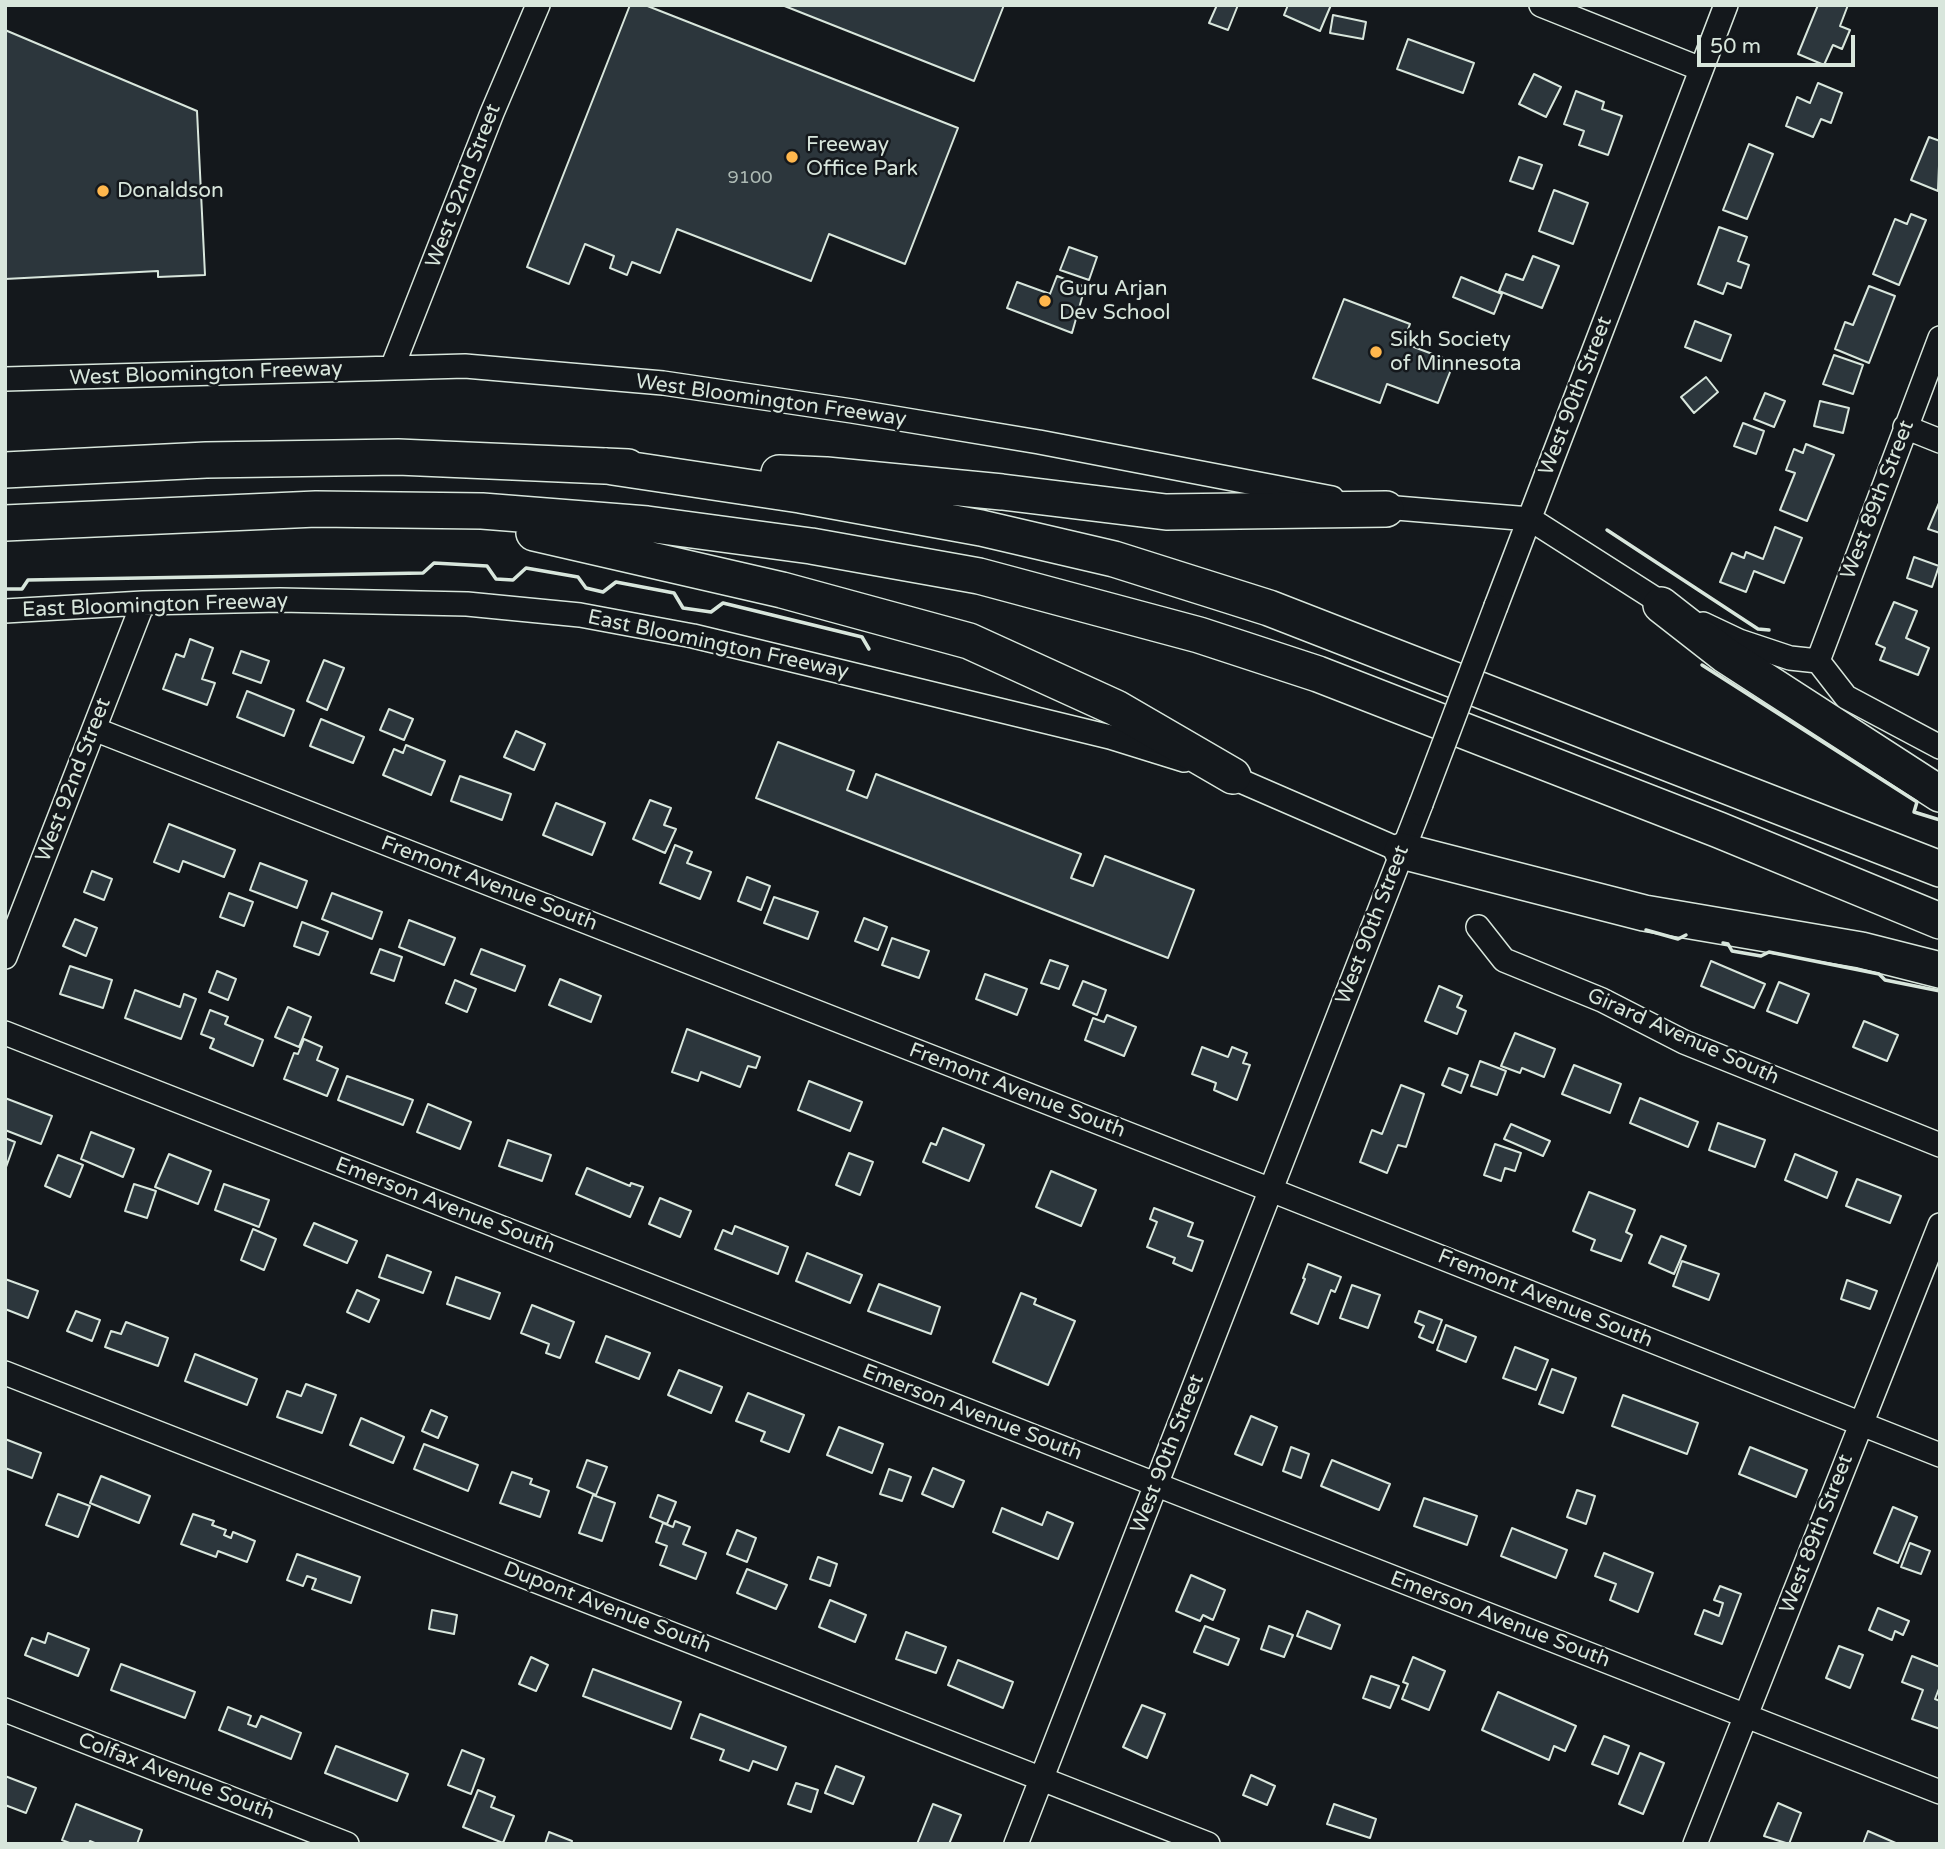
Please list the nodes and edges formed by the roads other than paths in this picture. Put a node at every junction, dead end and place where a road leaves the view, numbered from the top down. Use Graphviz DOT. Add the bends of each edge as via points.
graph roads {
  1 [pos="538,5"];
  2 [pos="1541,5"];
  3 [pos="1726,5"];
  4 [pos="1701,69"];
  5 [pos="1940,338"];
  6 [pos="392,368"];
  7 [pos="5,379"];
  8 [pos="1905,427"];
  9 [pos="1940,441"];
  10 [pos="606,466"];
  11 [pos="5,470"];
  12 [pos="1386,509"];
  13 [pos="438,511"];
  14 [pos="1530,519"];
  15 [pos="5,523"];
  16 [pos="143,603"];
  17 [pos="1661,605"];
  18 [pos="5,611"];
  19 [pos="1818,661"];
  20 [pos="94,729"];
  21 [pos="1940,747"];
  22 [pos="1233,776"];
  23 [pos="1940,794"];
  24 [pos="1402,851"];
  25 [pos="1940,869"];
  26 [pos="1940,921"];
  27 [pos="1478,927"];
  28 [pos="5,957"];
  29 [pos="1940,970"];
  30 [pos="5,1033"];
  31 [pos="1940,1145"];
  32 [pos="1271,1190"];
  33 [pos="1940,1225"];
  34 [pos="5,1373"];
  35 [pos="1861,1424"];
  36 [pos="1940,1455"];
  37 [pos="1156,1485"];
  38 [pos="5,1710"];
  39 [pos="1746,1716"];
  40 [pos="1042,1778"];
  41 [pos="1940,1792"];
  42 [pos="347,1844"];
  43 [pos="1016,1844"];
  44 [pos="1208,1844"];
  45 [pos="1695,1844"];
  1 -- 6 [label="street, West 92nd Street"];
  2 -- 4 [label="street"];
  3 -- 4 [label="street, West 90th Street"];
  4 -- 14 [label="street, West 90th Street"];
  5 -- 8 [label="street, West 89th Street"];
  6 -- 7 [label="street, West Bloomington Freeway"];
  6 -- 12 [label="street, West Bloomington Freeway" via="464,366 663,383 1039,442"];
  8 -- 9 [label="street"];
  8 -- 19 [label="street, West 89th Street"];
  10 -- 11 [label="highway" via="398,457"];
  10 -- 12 [label="highway" via="826,475 1166,512"];
  10 -- 25 [label="highway" via="968,525 1114,559 1269,608"];
  12 -- 14 [label="street, West Bloomington Freeway"];
  13 -- 15 [label="highway" via="316,509"];
  13 -- 22 [label="highway" via="782,590 969,641 1116,708"];
  13 -- 26 [label="highway" via="647,524 811,546 979,576 1199,635 1356,689"];
  14 -- 17 [label="street"];
  14 -- 24 [label="street, West 90th Street, bridge"];
  16 -- 18 [label="street, East Bloomington Freeway"];
  16 -- 20 [label="street, West 92nd Street"];
  16 -- 22 [label="street, East Bloomington Freeway" via="467,604 580,615 693,636 1097,733"];
  17 -- 19 [label="street" via="1739,641 1790,659"];
  17 -- 23 [label="highway" via="1725,655"];
  19 -- 21 [label="street" via="1846,697"];
  20 -- 28 [label="street, West 92nd Street"];
  20 -- 32 [label="street, Fremont Avenue South"];
  22 -- 24 [label="street, East Bloomington Freeway"];
  24 -- 29 [label="highway" via="1644,913 1861,950"];
  24 -- 32 [label="street, West 90th Street"];
  27 -- 31 [label="street, Girard Avenue South" via="1504,960 1602,1000 1684,1042"];
  30 -- 37 [label="street, Emerson Avenue South"];
  32 -- 35 [label="street, Fremont Avenue South"];
  32 -- 37 [label="street, West 90th Street"];
  33 -- 35 [label="street, West 89th Street"];
  34 -- 40 [label="street, Dupont Avenue South"];
  35 -- 36 [label="street, Fremont Avenue South"];
  35 -- 39 [label="street, West 89th Street"];
  37 -- 39 [label="street, Emerson Avenue South"];
  37 -- 40 [label="street, West 90th Street"];
  38 -- 42 [label="street, Colfax Avenue South"];
  39 -- 41 [label="street, Emerson Avenue South"];
  39 -- 45 [label="street, West 89th Street"];
  40 -- 43 [label="street, West 90th Street"];
  40 -- 44 [label="street, Dupont Avenue South"];
}
